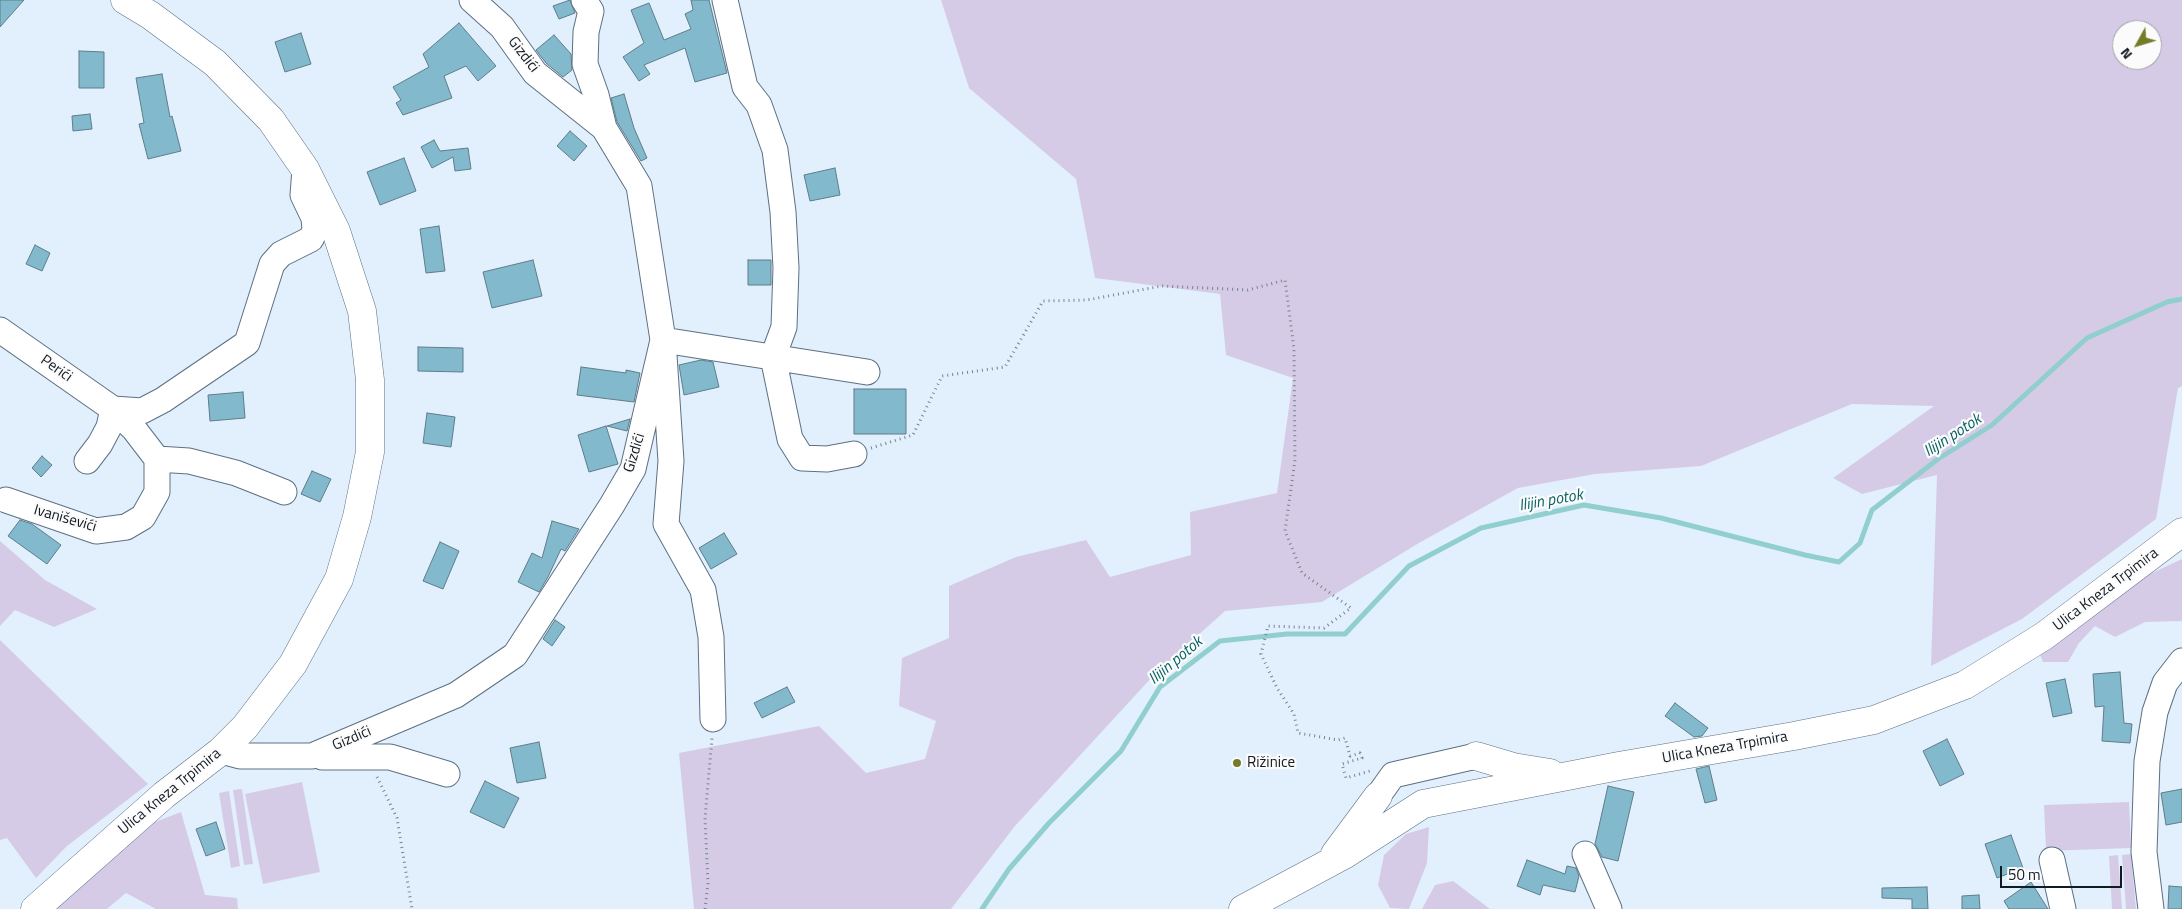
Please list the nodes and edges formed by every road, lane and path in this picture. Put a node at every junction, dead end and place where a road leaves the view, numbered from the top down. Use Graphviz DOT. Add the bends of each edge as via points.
graph roads {
  1 [pos="126,0"];
  2 [pos="472,0"];
  3 [pos="584,0"];
  4 [pos="725,0"];
  5 [pos="604,128"];
  6 [pos="305,169"];
  7 [pos="0,330"];
  8 [pos="663,340"];
  9 [pos="773,357"];
  10 [pos="867,372"];
  11 [pos="113,409"];
  12 [pos="854,454"];
  13 [pos="157,459"];
  14 [pos="87,461"];
  15 [pos="284,492"];
  16 [pos="6,500"];
  17 [pos="2182,532"];
  18 [pos="2182,662"];
  19 [pos="2173,689"];
  20 [pos="713,719"];
  21 [pos="221,752"];
  22 [pos="312,756"];
  23 [pos="1476,756"];
  24 [pos="350,757"];
  25 [pos="447,774"];
  26 [pos="1569,776"];
  27 [pos="1385,786"];
  28 [pos="1586,854"];
  29 [pos="2052,860"];
  30 [pos="1327,864"];
  31 [pos="35,909"];
  32 [pos="412,909"];
  33 [pos="705,909"];
  34 [pos="1244,909"];
  35 [pos="1609,909"];
  36 [pos="2063,909"];
  37 [pos="2151,909"];
  1 -- 6 [label="main road" via="215,63 271,120"];
  2 -- 5 [label="street, Gizdići" via="502,27 536,73"];
  3 -- 5 [label="street" via="591,11 586,32 585,64"];
  4 -- 9 [label="street" via="745,87 759,105 775,150 786,268 784,327"];
  5 -- 8 [label="street, Gizdići" via="639,186"];
  6 -- 11 [label="street" via="303,195 314,218 315,230 311,239 281,254 272,264 247,343 142,411"];
  6 -- 21 [label="main road, Ulica Kneza Trpimira" via="336,231 362,311 370,380 370,452 357,517 339,579 293,664"];
  7 -- 11 [label="street, Perići"];
  8 -- 9 [label="street"];
  8 -- 20 [label="street" via="671,461 666,524 703,590 711,637"];
  8 -- 22 [label="street, Gizdići" via="633,469 515,655 456,695"];
  9 -- 10 [label="street"];
  9 -- 12 [label="street" via="790,438 802,458 827,459"];
  11 -- 13 [label="street"];
  11 -- 14 [label="street" via="100,444"];
  12 -- 27 [label="path" via="913,434 942,376 1006,368 1043,301 1087,300 1162,286 1248,290 1285,280 1294,349 1295,450 1285,531 1302,573 1350,608 1324,628 1268,626 1261,654 1294,714 1298,733 1338,740 1346,738 1350,756 1360,753 1362,758 1342,764 1346,778 1391,766"];
  13 -- 15 [label="street" via="189,461 236,473"];
  13 -- 16 [label="street, Ivaniševići" via="158,492 143,516 126,526 96,531"];
  17 -- 26 [label="main road, Ulica Kneza Trpimira" via="2044,636 1965,685 1874,720"];
  18 -- 19 [label="street"];
  19 -- 37 [label="street" via="2155,712 2147,760 2144,852"];
  20 -- 33 [label="path" via="705,818 708,883"];
  21 -- 22 [label="street, Gizdići" via="240,756"];
  21 -- 31 [label="main road, Ulica Kneza Trpimira" via="164,795"];
  22 -- 24 [label="street"];
  23 -- 26 [label="main road" via="1513,767"];
  23 -- 27 [label="street"];
  24 -- 25 [label="street" via="390,757"];
  24 -- 32 [label="path" via="379,778 397,818"];
  26 -- 30 [label="main road, Ulica Kneza Trpimira" via="1424,804"];
  27 -- 30 [label="main road"];
  28 -- 35 [label="street"];
  29 -- 36 [label="street"];
  30 -- 34 [label="main road, Ulica Kneza Trpimira"];
}
